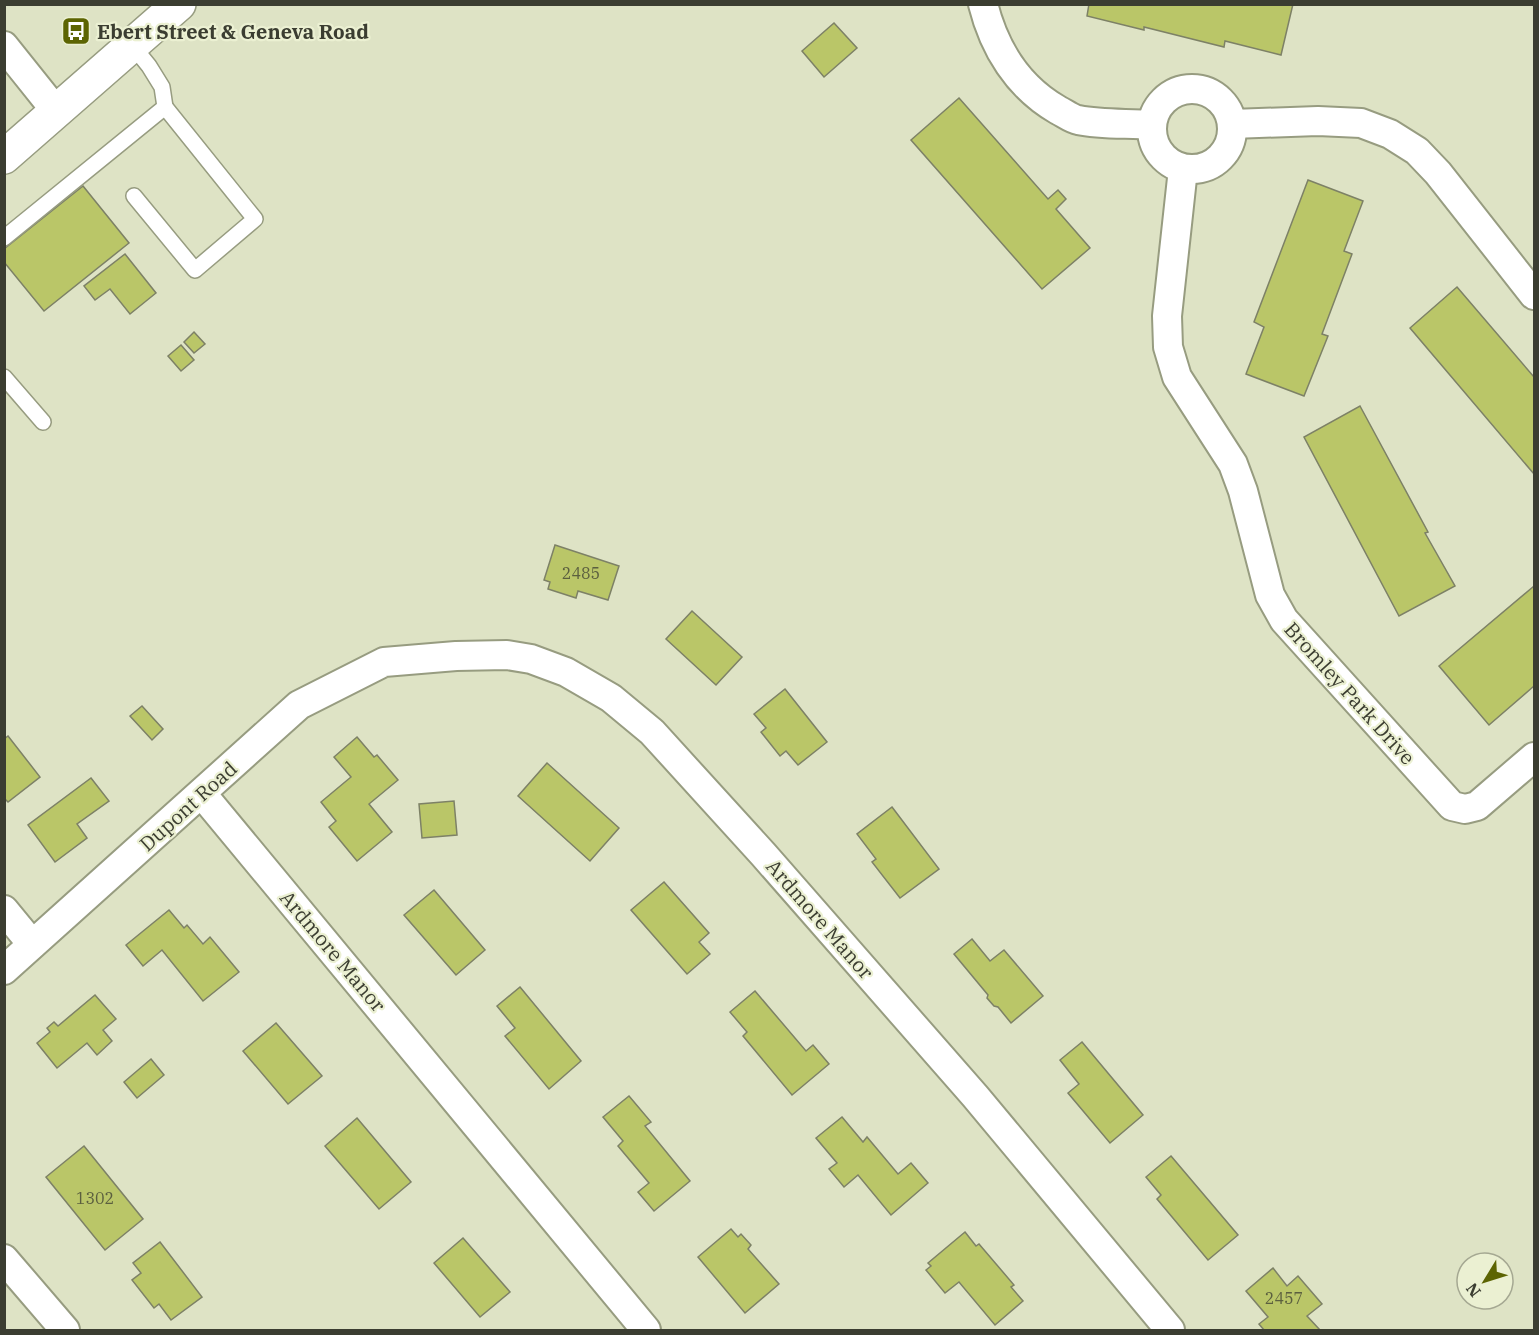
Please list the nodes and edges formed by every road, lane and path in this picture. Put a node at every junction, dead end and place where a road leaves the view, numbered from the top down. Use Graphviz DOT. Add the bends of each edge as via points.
graph roads {
  1 [pos="179,4"];
  2 [pos="983,4"];
  3 [pos="132,45"];
  4 [pos="4,46"];
  5 [pos="165,107"];
  6 [pos="56,111"];
  7 [pos="1232,124"];
  8 [pos="1152,125"];
  9 [pos="4,157"];
  10 [pos="1183,169"];
  11 [pos="134,196"];
  12 [pos="4,238"];
  13 [pos="1530,281"];
  14 [pos="4,377"];
  15 [pos="43,422"];
  16 [pos="384,662"];
  17 [pos="1534,757"];
  18 [pos="202,794"];
  19 [pos="4,910"];
  20 [pos="32,944"];
  21 [pos="4,970"];
  22 [pos="4,1259"];
  23 [pos="65,1330"];
  24 [pos="646,1330"];
  25 [pos="1170,1330"];
  1 -- 3 [label="main road"];
  2 -- 8 [label="street" via="1000,52 1022,82 1047,104 1077,120"];
  3 -- 5 [label="lane" via="162,87"];
  3 -- 6 [label="main road"];
  4 -- 6 [label="street"];
  5 -- 11 [label="lane" via="255,219 195,270"];
  5 -- 12 [label="lane"];
  6 -- 9 [label="main road"];
  7 -- 8 [label="street" via="1225,106 1210,93 1191,88 1173,93 1158,107"];
  7 -- 10 [label="street" via="1230,143 1220,159 1203,169"];
  7 -- 13 [label="street" via="1361,123 1390,134 1417,151 1438,173"];
  8 -- 10 [label="street" via="1155,144 1166,160"];
  10 -- 17 [label="street, Bromley Park Drive" via="1167,316 1168,347 1177,377 1233,464 1270,595 1284,621 1452,806 1465,810 1477,806"];
  14 -- 15 [label="lane"];
  16 -- 18 [label="street, Dupont Road" via="299,705"];
  16 -- 25 [label="street, Ardmore Manor" via="496,655 531,659 566,672 611,698 652,732 975,1096"];
  18 -- 20 [label="street, Dupont Road"];
  18 -- 24 [label="street, Ardmore Manor"];
  19 -- 20 [label="street"];
  20 -- 21 [label="street, Dupont Road"];
  22 -- 23 [label="street"];
}
